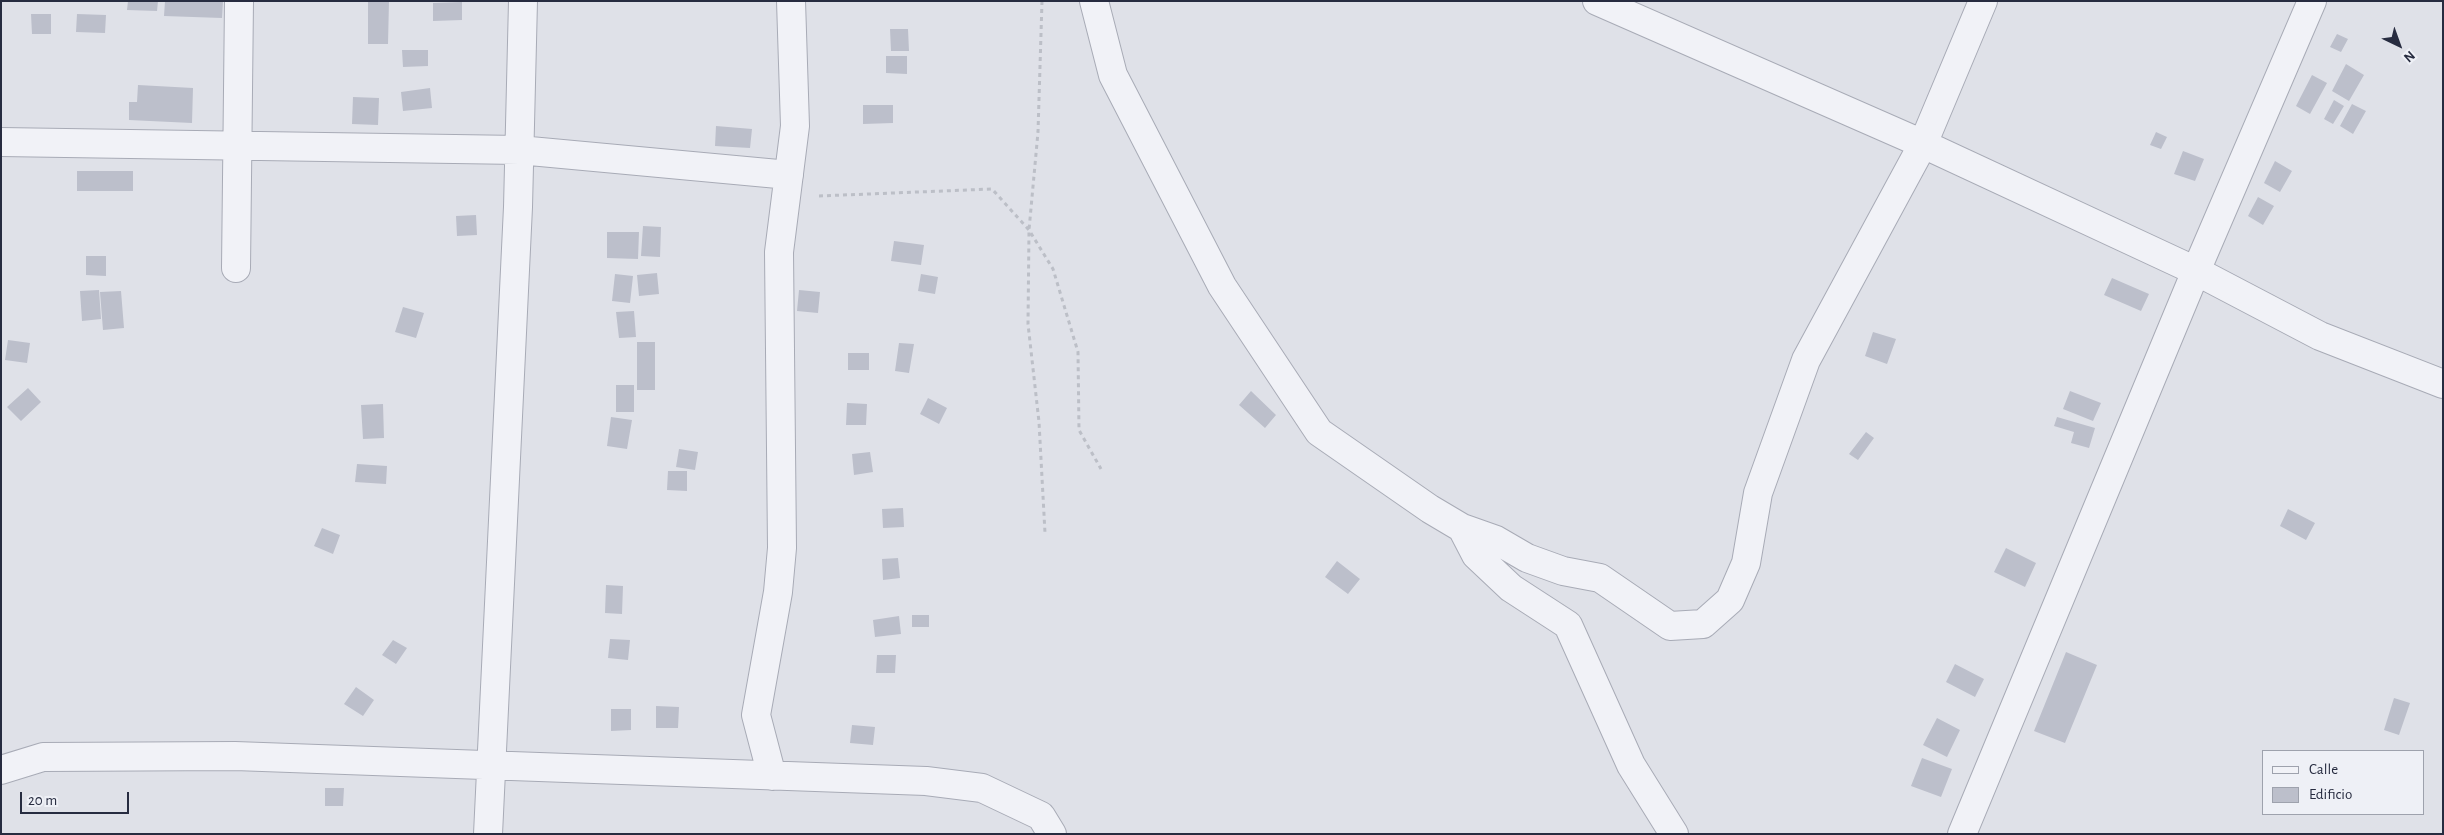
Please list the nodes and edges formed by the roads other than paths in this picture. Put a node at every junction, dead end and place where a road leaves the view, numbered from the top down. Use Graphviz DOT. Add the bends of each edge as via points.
graph roads {
  1 [pos="239,1"];
  2 [pos="523,1"];
  3 [pos="791,1"];
  4 [pos="1094,1"];
  5 [pos="1597,1"];
  6 [pos="1984,1"];
  7 [pos="2312,1"];
  8 [pos="1,142"];
  9 [pos="1922,144"];
  10 [pos="236,146"];
  11 [pos="519,150"];
  12 [pos="788,186"];
  13 [pos="236,268"];
  14 [pos="2196,271"];
  15 [pos="2443,384"];
  16 [pos="1462,528"];
  17 [pos="492,766"];
  18 [pos="1,770"];
  19 [pos="772,776"];
  20 [pos="488,834"];
  21 [pos="1052,834"];
  22 [pos="1674,834"];
  23 [pos="1962,834"];
  1 -- 10 [label="street"];
  2 -- 11 [label="street"];
  3 -- 12 [label="street" via="795,126"];
  4 -- 16 [label="street" via="1113,75 1222,286 1319,432"];
  5 -- 9 [label="street"];
  6 -- 9 [label="street"];
  7 -- 14 [label="street"];
  8 -- 10 [label="street"];
  9 -- 14 [label="street"];
  9 -- 16 [label="street" via="1806,360 1758,493 1746,563 1730,600 1703,624 1670,626 1600,578 1563,572 1527,558 1496,540"];
  10 -- 11 [label="street"];
  10 -- 13 [label="street"];
  11 -- 12 [label="street"];
  11 -- 17 [label="street"];
  12 -- 19 [label="street" via="780,252 782,548 778,592 756,715"];
  14 -- 15 [label="street" via="2320,336"];
  14 -- 23 [label="street"];
  16 -- 22 [label="street" via="1476,554 1511,588 1568,625 1631,764"];
  17 -- 18 [label="street" via="235,756 43,757"];
  17 -- 19 [label="street"];
  17 -- 20 [label="street"];
  19 -- 21 [label="street" via="926,780 982,788 1041,816"];
}
